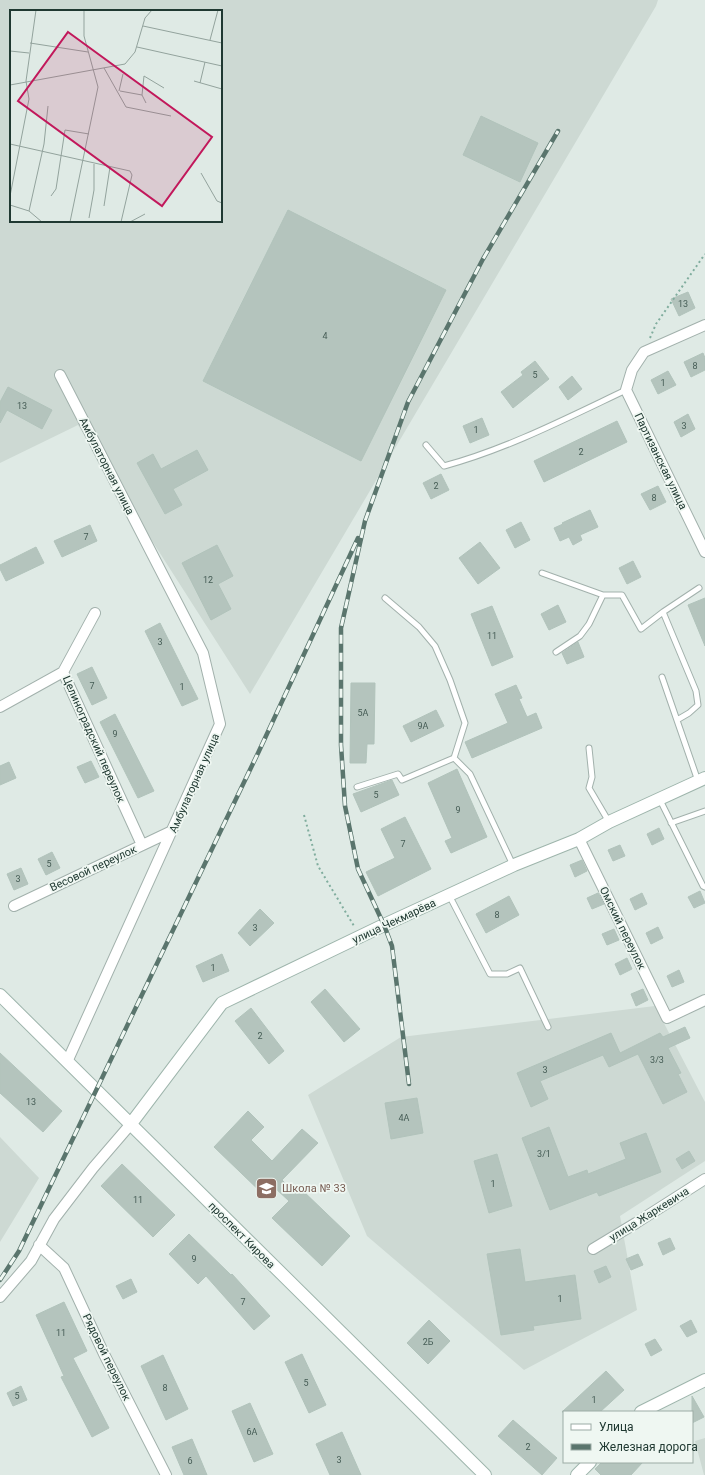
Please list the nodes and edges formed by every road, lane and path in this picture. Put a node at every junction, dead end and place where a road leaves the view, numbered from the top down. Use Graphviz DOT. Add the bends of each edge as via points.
graph roads {
  1 [pos="705,254"];
  2 [pos="705,325"];
  3 [pos="644,352"];
  4 [pos="60,375"];
  5 [pos="626,390"];
  6 [pos="426,445"];
  7 [pos="702,539"];
  8 [pos="705,552"];
  9 [pos="542,573"];
  10 [pos="699,588"];
  11 [pos="603,596"];
  12 [pos="385,598"];
  13 [pos="663,612"];
  14 [pos="96,613"];
  15 [pos="556,652"];
  16 [pos="62,672"];
  17 [pos="662,677"];
  18 [pos="0,707"];
  19 [pos="677,720"];
  20 [pos="589,748"];
  21 [pos="454,758"];
  22 [pos="701,780"];
  23 [pos="357,788"];
  24 [pos="660,799"];
  25 [pos="705,811"];
  26 [pos="304,815"];
  27 [pos="609,822"];
  28 [pos="671,823"];
  29 [pos="172,831"];
  30 [pos="579,839"];
  31 [pos="142,845"];
  32 [pos="514,865"];
  33 [pos="705,887"];
  34 [pos="448,895"];
  35 [pos="14,906"];
  36 [pos="360,937"];
  37 [pos="0,995"];
  38 [pos="705,1000"];
  39 [pos="548,1027"];
  40 [pos="68,1062"];
  41 [pos="130,1125"];
  42 [pos="705,1179"];
  43 [pos="39,1245"];
  44 [pos="592,1249"];
  45 [pos="0,1297"];
  46 [pos="705,1380"];
  47 [pos="643,1411"];
  48 [pos="589,1463"];
  49 [pos="166,1475"];
  50 [pos="485,1475"];
  51 [pos="578,1475"];
  1 -- 3 [label="path" via="656,324"];
  2 -- 3 [label="street"];
  3 -- 5 [label="street" via="632,370"];
  4 -- 29 [label="street, Амбулаторная улица" via="202,653 210,682 220,724"];
  5 -- 6 [label="lane" via="537,432 466,460 444,466"];
  5 -- 7 [label="street, Партизанская улица"];
  7 -- 8 [label="street, Партизанская улица"];
  9 -- 11 [label="lane"];
  10 -- 13 [label="lane"];
  11 -- 13 [label="lane" via="622,595 641,629"];
  11 -- 15 [label="lane" via="580,636"];
  12 -- 21 [label="lane" via="419,627 435,646 450,680 465,723"];
  13 -- 19 [label="lane" via="696,691 698,705"];
  14 -- 16 [label="street, Целиноградский переулок"];
  16 -- 18 [label="street"];
  16 -- 31 [label="street, Целиноградский переулок"];
  17 -- 19 [label="lane"];
  19 -- 22 [label="lane"];
  20 -- 27 [label="lane" via="592,777 589,788"];
  21 -- 23 [label="lane" via="402,780 398,774"];
  21 -- 32 [label="lane" via="470,774"];
  22 -- 24 [label="street, улица Чекмарёва"];
  24 -- 27 [label="street, улица Чекмарёва"];
  24 -- 28 [label="lane"];
  25 -- 28 [label="lane"];
  26 -- 36 [label="path" via="318,866"];
  27 -- 30 [label="street, улица Чекмарёва"];
  28 -- 33 [label="lane"];
  29 -- 31 [label="street, Весовой переулок"];
  29 -- 40 [label="street, Амбулаторная улица"];
  30 -- 32 [label="street, улица Чекмарёва"];
  30 -- 38 [label="street, Омский переулок" via="667,1018"];
  31 -- 35 [label="street, Весовой переулок"];
  32 -- 34 [label="street, улица Чекмарёва"];
  34 -- 36 [label="street, улица Чекмарёва"];
  34 -- 39 [label="lane" via="490,974 507,974 520,968"];
  36 -- 41 [label="street, улица Чекмарёва" via="222,1003"];
  37 -- 40 [label="street, проспект Кирова"];
  40 -- 41 [label="street, проспект Кирова"];
  41 -- 43 [label="street" via="54,1219"];
  41 -- 50 [label="street, проспект Кирова"];
  42 -- 44 [label="street, улица Жаркевича"];
  43 -- 45 [label="street" via="31,1261"];
  43 -- 49 [label="street, Рядовой переулок" via="64,1268 104,1354"];
  46 -- 47 [label="street"];
  48 -- 51 [label="street"];
}
